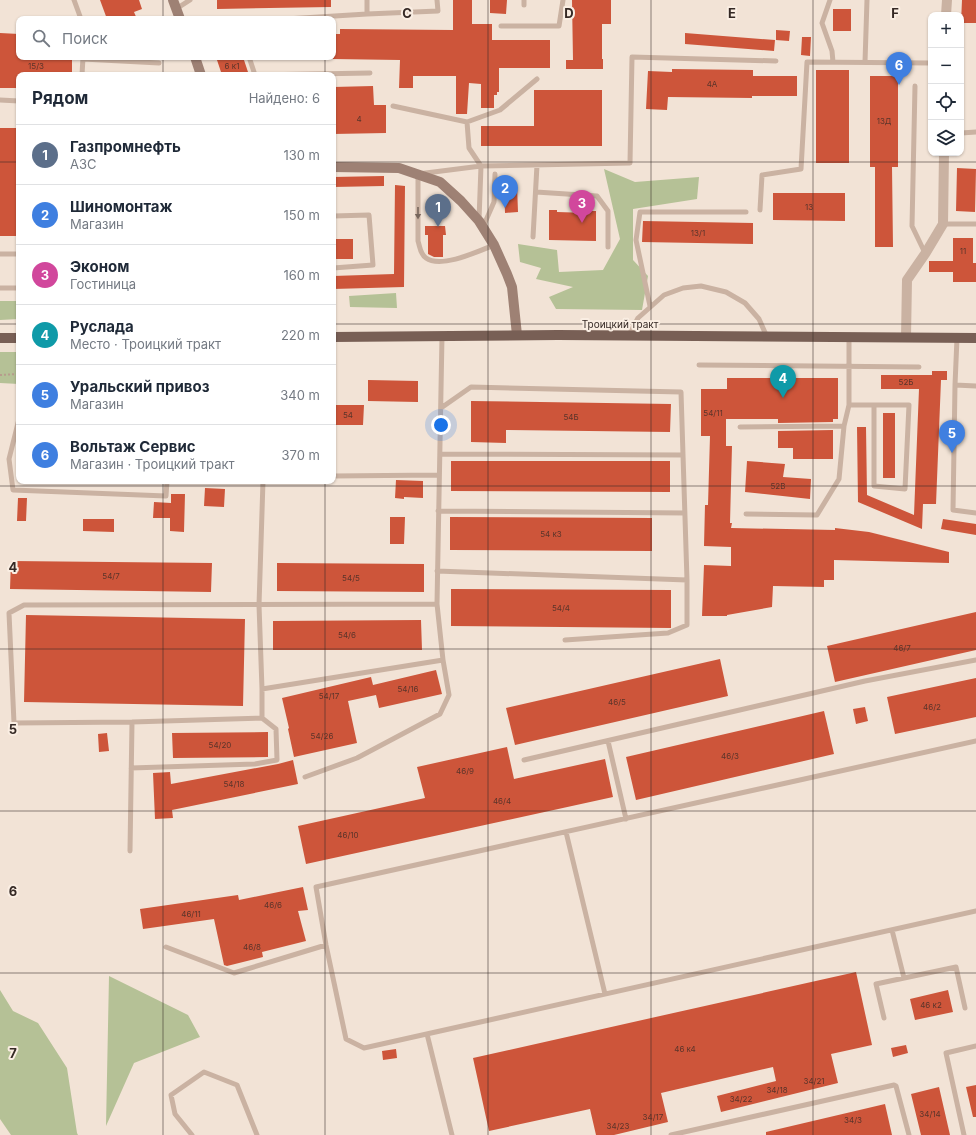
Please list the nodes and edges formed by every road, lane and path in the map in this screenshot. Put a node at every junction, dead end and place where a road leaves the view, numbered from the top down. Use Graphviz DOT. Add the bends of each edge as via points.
graph roads {
  1 [pos="74,0"];
  2 [pos="190,0"];
  3 [pos="367,0"];
  4 [pos="437,0"];
  5 [pos="562,0"];
  6 [pos="830,0"];
  7 [pos="867,0"];
  8 [pos="947,0"];
  9 [pos="174,4"];
  10 [pos="946,12"];
  11 [pos="367,14"];
  12 [pos="80,16"];
  13 [pos="179,16"];
  14 [pos="335,16"];
  15 [pos="501,26"];
  16 [pos="83,60"];
  17 [pos="113,60"];
  18 [pos="195,60"];
  19 [pos="250,60"];
  20 [pos="776,61"];
  21 [pos="833,62"];
  22 [pos="865,62"];
  23 [pos="159,63"];
  24 [pos="928,63"];
  25 [pos="82,72"];
  26 [pos="201,72"];
  27 [pos="255,72"];
  28 [pos="370,73"];
  29 [pos="336,74"];
  30 [pos="537,79"];
  31 [pos="915,86"];
  32 [pos="0,100"];
  33 [pos="16,100"];
  34 [pos="393,106"];
  35 [pos="466,122"];
  36 [pos="976,132"];
  37 [pos="964,133"];
  38 [pos="944,156"];
  39 [pos="537,165"];
  40 [pos="481,166"];
  41 [pos="336,168"];
  42 [pos="418,174"];
  43 [pos="495,174"];
  44 [pos="536,192"];
  45 [pos="760,210"];
  46 [pos="746,212"];
  47 [pos="336,216"];
  48 [pos="481,224"];
  49 [pos="943,224"];
  50 [pos="976,224"];
  51 [pos="533,237"];
  52 [pos="494,244"];
  53 [pos="608,247"];
  54 [pos="0,254"];
  55 [pos="16,254"];
  56 [pos="925,254"];
  57 [pos="336,268"];
  58 [pos="0,288"];
  59 [pos="16,288"];
  60 [pos="650,306"];
  61 [pos="517,335"];
  62 [pos="442,336"];
  63 [pos="629,336"];
  64 [pos="336,337"];
  65 [pos="767,337"];
  66 [pos="849,337"];
  67 [pos="906,337"];
  68 [pos="0,338"];
  69 [pos="16,338"];
  70 [pos="957,338"];
  71 [pos="976,338"];
  72 [pos="699,365"];
  73 [pos="849,366"];
  74 [pos="919,367"];
  75 [pos="16,374"];
  76 [pos="0,375"];
  77 [pos="955,385"];
  78 [pos="976,386"];
  79 [pos="849,405"];
  80 [pos="874,405"];
  81 [pos="441,408"];
  82 [pos="844,426"];
  83 [pos="740,427"];
  84 [pos="16,429"];
  85 [pos="440,454"];
  86 [pos="683,455"];
  87 [pos="439,475"];
  88 [pos="336,476"];
  89 [pos="167,484"];
  90 [pos="263,484"];
  91 [pos="438,511"];
  92 [pos="685,513"];
  93 [pos="976,513"];
  94 [pos="746,514"];
  95 [pos="437,571"];
  96 [pos="687,580"];
  97 [pos="437,604"];
  98 [pos="259,605"];
  99 [pos="565,640"];
  100 [pos="443,660"];
  101 [pos="976,660"];
  102 [pos="262,689"];
  103 [pos="262,718"];
  104 [pos="132,722"];
  105 [pos="608,741"];
  106 [pos="976,741"];
  107 [pos="524,760"];
  108 [pos="131,768"];
  109 [pos="305,777"];
  110 [pos="626,819"];
  111 [pos="566,832"];
  112 [pos="130,851"];
  113 [pos="976,911"];
  114 [pos="892,930"];
  115 [pos="326,945"];
  116 [pos="166,947"];
  117 [pos="904,978"];
  118 [pos="605,994"];
  119 [pos="965,1008"];
  120 [pos="884,1018"];
  121 [pos="428,1034"];
  122 [pos="976,1046"];
  123 [pos="192,1135"];
  124 [pos="257,1135"];
  125 [pos="452,1135"];
  126 [pos="671,1135"];
  127 [pos="909,1135"];
  128 [pos="964,1135"];
  1 -- 12 [label="lane"];
  2 -- 9 [label="lane"];
  3 -- 11 [label="lane"];
  4 -- 11 [label="lane" via="438,11"];
  5 -- 15 [label="lane" via="559,26"];
  6 -- 21 [label="lane" via="822,23 832,51"];
  7 -- 22 [label="lane"];
  8 -- 10 [label="street"];
  9 -- 13 [label="street"];
  11 -- 14 [label="lane"];
  16 -- 25 [label="lane"];
  17 -- 23 [label="lane"];
  18 -- 26 [label="street"];
  19 -- 27 [label="lane"];
  20 -- 39 [label="lane" via="632,57 630,163"];
  21 -- 22 [label="lane"];
  21 -- 45 [label="lane" via="807,62 801,169 762,175"];
  22 -- 24 [label="lane"];
  28 -- 29 [label="lane"];
  30 -- 35 [label="lane" via="500,110"];
  31 -- 56 [label="lane" via="912,226"];
  32 -- 33 [label="lane"];
  34 -- 35 [label="lane"];
  35 -- 40 [label="lane" via="469,148"];
  36 -- 37 [label="lane"];
  38 -- 49 [label="street"];
  39 -- 40 [label="lane"];
  39 -- 44 [label="lane"];
  40 -- 42 [label="lane"];
  40 -- 48 [label="lane"];
  41 -- 42 [label="street" via="393,168"];
  42 -- 48 [label="street" via="440,182"];
  42 -- 52 [label="lane, one-way" via="418,241 425,257 430,261 450,261"];
  43 -- 48 [label="lane" via="494,202"];
  44 -- 51 [label="lane"];
  44 -- 53 [label="lane" via="597,196 608,211"];
  46 -- 60 [label="lane" via="640,212 636,240"];
  47 -- 57 [label="lane" via="369,215 372,265"];
  48 -- 52 [label="street"];
  49 -- 50 [label="lane"];
  49 -- 56 [label="street"];
  52 -- 61 [label="street" via="512,287"];
  54 -- 55 [label="lane"];
  56 -- 67 [label="street" via="907,280"];
  58 -- 59 [label="lane"];
  60 -- 63 [label="lane" via="638,318"];
  60 -- 65 [label="lane" via="664,295 683,288 701,286 726,292 745,303 759,319"];
  61 -- 62 [label="main road, Троицкий тракт"];
  61 -- 63 [label="main road, Троицкий тракт"];
  62 -- 64 [label="main road, Троицкий тракт"];
  62 -- 81 [label="lane"];
  63 -- 65 [label="main road, Троицкий тракт"];
  65 -- 66 [label="main road, Троицкий тракт"];
  66 -- 67 [label="main road, Троицкий тракт"];
  66 -- 73 [label="lane"];
  67 -- 70 [label="main road, Троицкий тракт"];
  68 -- 69 [label="main road"];
  70 -- 71 [label="main road, Троицкий тракт"];
  70 -- 77 [label="lane"];
  72 -- 73 [label="lane"];
  73 -- 74 [label="lane"];
  73 -- 79 [label="lane"];
  75 -- 76 [label="path"];
  77 -- 78 [label="lane"];
  77 -- 93 [label="lane" via="953,510"];
  79 -- 80 [label="lane"];
  79 -- 82 [label="lane"];
  80 -- 80 [label="lane" via="909,405 905,489 874,486"];
  81 -- 85 [label="lane"];
  81 -- 86 [label="lane" via="471,387 681,392"];
  82 -- 83 [label="lane"];
  82 -- 94 [label="lane" via="839,479 817,516"];
  84 -- 89 [label="lane" via="8,459 13,490 166,496"];
  85 -- 86 [label="lane"];
  85 -- 87 [label="lane"];
  86 -- 92 [label="lane"];
  87 -- 88 [label="lane"];
  87 -- 91 [label="lane"];
  90 -- 98 [label="lane"];
  91 -- 92 [label="lane"];
  91 -- 95 [label="lane"];
  92 -- 96 [label="lane"];
  95 -- 96 [label="lane"];
  95 -- 97 [label="lane"];
  96 -- 99 [label="lane" via="688,625 668,633"];
  97 -- 98 [label="lane"];
  97 -- 100 [label="lane"];
  98 -- 102 [label="lane"];
  98 -- 104 [label="lane" via="24,605 9,613 14,723"];
  100 -- 102 [label="lane"];
  100 -- 109 [label="lane" via="449,695 440,714 357,758"];
  101 -- 105 [label="lane" via="865,681"];
  102 -- 103 [label="lane"];
  103 -- 104 [label="lane"];
  103 -- 108 [label="lane" via="276,729 277,760 255,764"];
  104 -- 108 [label="lane"];
  105 -- 107 [label="lane"];
  105 -- 110 [label="lane"];
  106 -- 110 [label="lane"];
  108 -- 112 [label="lane"];
  110 -- 111 [label="lane"];
  111 -- 115 [label="lane" via="316,887"];
  111 -- 118 [label="lane"];
  113 -- 114 [label="lane"];
  114 -- 117 [label="lane"];
  114 -- 118 [label="lane"];
  115 -- 116 [label="lane" via="234,973"];
  115 -- 121 [label="lane" via="346,1039 364,1048"];
  117 -- 119 [label="lane" via="956,967"];
  117 -- 120 [label="lane" via="876,984"];
  118 -- 121 [label="lane"];
  121 -- 125 [label="lane"];
  122 -- 128 [label="lane" via="946,1053"];
  123 -- 124 [label="lane" via="176,1114 171,1095 204,1072 237,1085"];
  126 -- 127 [label="lane" via="894,1085"];
}
